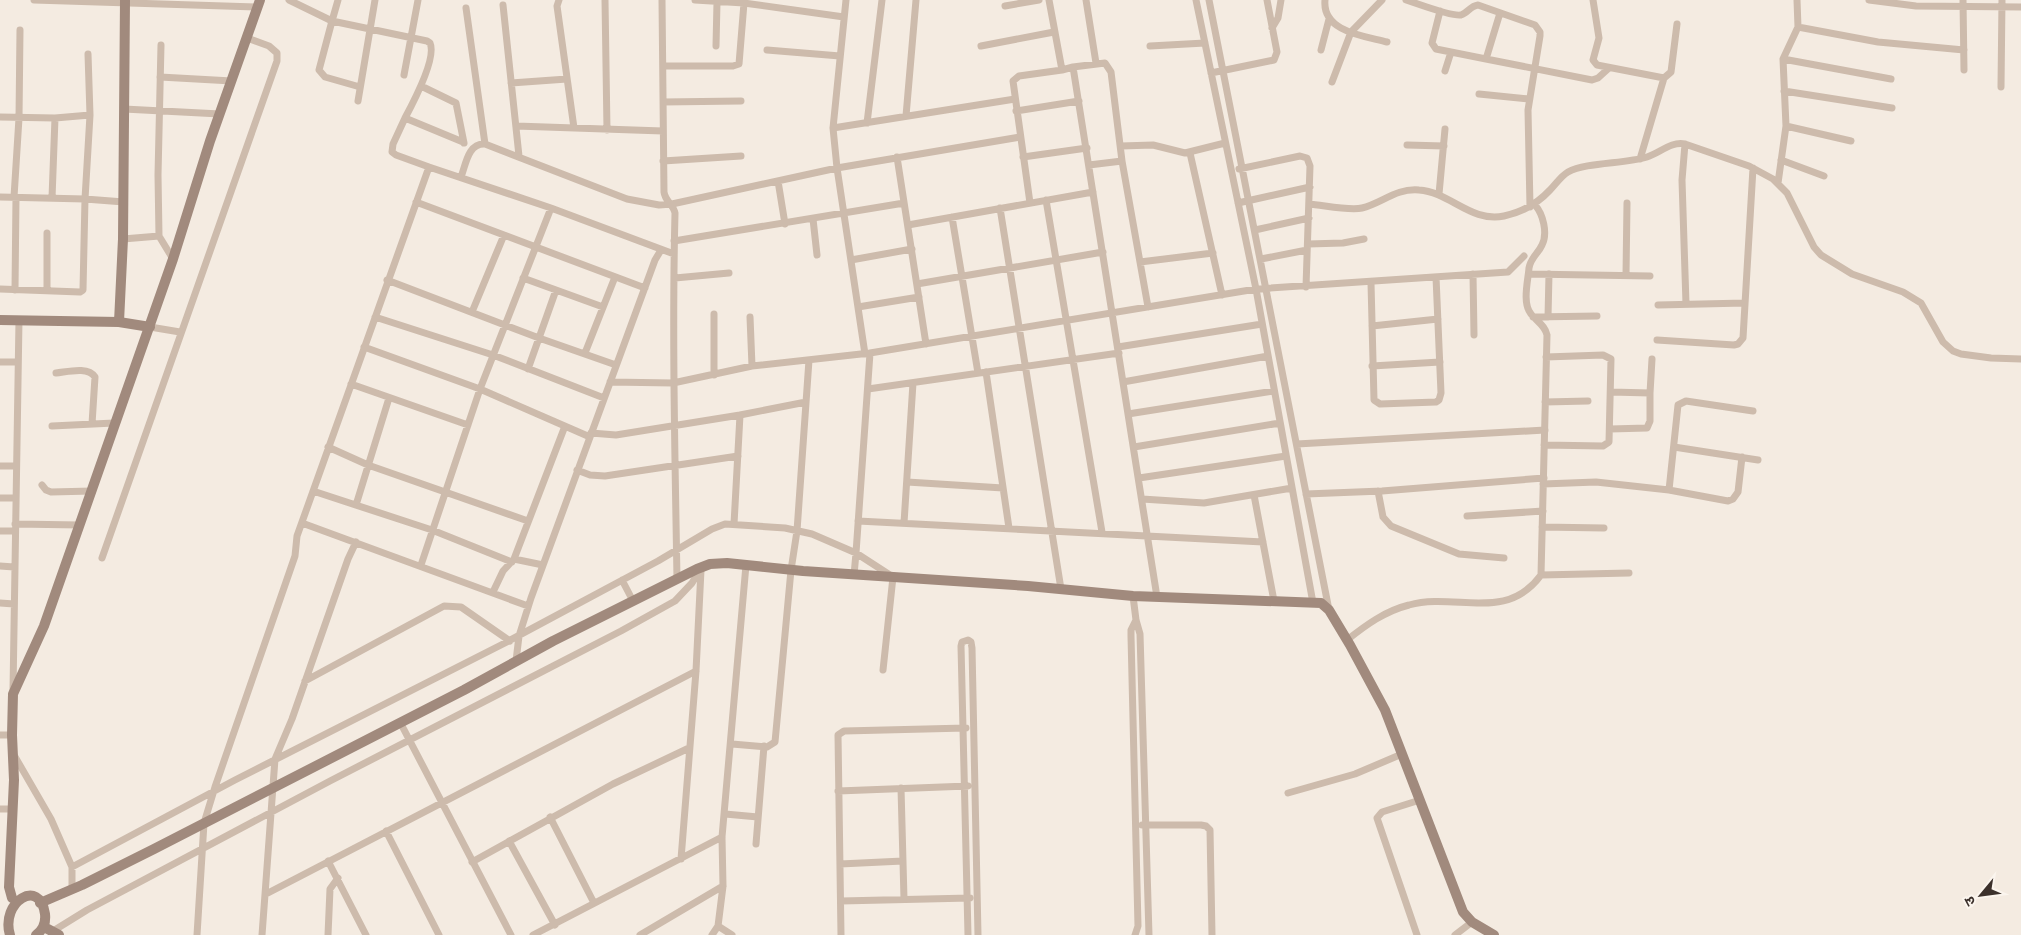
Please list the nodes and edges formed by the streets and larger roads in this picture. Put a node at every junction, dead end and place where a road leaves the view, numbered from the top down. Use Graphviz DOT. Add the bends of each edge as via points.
graph roads {
  1 [pos="34,0"];
  2 [pos="79,0"];
  3 [pos="289,0"];
  4 [pos="338,0"];
  5 [pos="375,0"];
  6 [pos="418,0"];
  7 [pos="559,0"];
  8 [pos="605,0"];
  9 [pos="662,0"];
  10 [pos="695,0"];
  11 [pos="703,0"];
  12 [pos="846,0"];
  13 [pos="882,0"];
  14 [pos="916,0"];
  15 [pos="1039,0"];
  16 [pos="1049,0"];
  17 [pos="1086,0"];
  18 [pos="1196,0"];
  19 [pos="1210,0"];
  20 [pos="1267,0"];
  21 [pos="1281,0"];
  22 [pos="1324,0"];
  23 [pos="1382,0"];
  24 [pos="1406,0"];
  25 [pos="1593,0"];
  26 [pos="1797,0"];
  27 [pos="1869,0"];
  28 [pos="125,2"];
  29 [pos="176,2"];
  30 [pos="717,2"];
  31 [pos="744,3"];
  32 [pos="1472,3"];
  33 [pos="1963,3"];
  34 [pos="259,4"];
  35 [pos="2002,4"];
  36 [pos="503,5"];
  37 [pos="1005,6"];
  38 [pos="2021,7"];
  39 [pos="466,8"];
  40 [pos="1440,11"];
  41 [pos="1500,13"];
  42 [pos="844,18"];
  43 [pos="1329,19"];
  44 [pos="332,21"];
  45 [pos="1676,24"];
  46 [pos="1798,27"];
  47 [pos="1272,28"];
  48 [pos="370,29"];
  49 [pos="20,30"];
  50 [pos="1215,31"];
  51 [pos="1054,32"];
  52 [pos="1351,32"];
  53 [pos="1203,34"];
  54 [pos="247,38"];
  55 [pos="411,38"];
  56 [pos="1205,42"];
  57 [pos="1388,42"];
  58 [pos="161,45"];
  59 [pos="716,46"];
  60 [pos="981,46"];
  61 [pos="1150,46"];
  62 [pos="767,50"];
  63 [pos="1321,50"];
  64 [pos="1964,50"];
  65 [pos="1451,52"];
  66 [pos="88,54"];
  67 [pos="840,56"];
  68 [pos="1486,59"];
  69 [pos="1784,59"];
  70 [pos="1096,63"];
  71 [pos="663,66"];
  72 [pos="1073,67"];
  73 [pos="1535,67"];
  74 [pos="1609,68"];
  75 [pos="1062,70"];
  76 [pos="1964,70"];
  77 [pos="1223,71"];
  78 [pos="1445,71"];
  79 [pos="1211,73"];
  80 [pos="404,75"];
  81 [pos="160,77"];
  82 [pos="1664,78"];
  83 [pos="567,79"];
  84 [pos="1891,79"];
  85 [pos="232,80"];
  86 [pos="1332,82"];
  87 [pos="511,83"];
  88 [pos="421,86"];
  89 [pos="360,87"];
  90 [pos="2001,87"];
  91 [pos="1784,91"];
  92 [pos="1478,94"];
  93 [pos="1015,99"];
  94 [pos="1529,99"];
  95 [pos="358,101"];
  96 [pos="741,101"];
  97 [pos="1079,101"];
  98 [pos="663,102"];
  99 [pos="1892,108"];
  100 [pos="124,109"];
  101 [pos="159,111"];
  102 [pos="1016,111"];
  103 [pos="220,114"];
  104 [pos="90,115"];
  105 [pos="906,116"];
  106 [pos="0,117"];
  107 [pos="19,118"];
  108 [pos="55,118"];
  109 [pos="405,118"];
  110 [pos="867,123"];
  111 [pos="516,126"];
  112 [pos="1786,126"];
  113 [pos="574,128"];
  114 [pos="833,128"];
  115 [pos="1445,129"];
  116 [pos="607,130"];
  117 [pos="663,131"];
  118 [pos="1020,137"];
  119 [pos="1851,141"];
  120 [pos="464,142"];
  121 [pos="1226,143"];
  122 [pos="485,144"];
  123 [pos="1685,144"];
  124 [pos="1407,145"];
  125 [pos="1121,146"];
  126 [pos="1444,146"];
  127 [pos="1086,148"];
  128 [pos="471,149"];
  129 [pos="1190,152"];
  130 [pos="519,156"];
  131 [pos="741,156"];
  132 [pos="1023,157"];
  133 [pos="897,158"];
  134 [pos="1640,159"];
  135 [pos="1781,160"];
  136 [pos="664,161"];
  137 [pos="1122,161"];
  138 [pos="1089,165"];
  139 [pos="429,167"];
  140 [pos="837,168"];
  141 [pos="1243,168"];
  142 [pos="1753,168"];
  143 [pos="1231,171"];
  144 [pos="1824,176"];
  145 [pos="461,177"];
  146 [pos="778,181"];
  147 [pos="1778,183"];
  148 [pos="1310,187"];
  149 [pos="1094,192"];
  150 [pos="1439,194"];
  151 [pos="0,197"];
  152 [pos="15,197"];
  153 [pos="52,198"];
  154 [pos="85,199"];
  155 [pos="1046,200"];
  156 [pos="1249,201"];
  157 [pos="124,202"];
  158 [pos="416,202"];
  159 [pos="904,203"];
  160 [pos="1030,203"];
  161 [pos="1238,203"];
  162 [pos="1627,203"];
  163 [pos="672,204"];
  164 [pos="1309,204"];
  165 [pos="1532,206"];
  166 [pos="551,208"];
  167 [pos="1000,208"];
  168 [pos="844,214"];
  169 [pos="952,217"];
  170 [pos="1309,218"];
  171 [pos="813,219"];
  172 [pos="785,224"];
  173 [pos="908,224"];
  174 [pos="1255,230"];
  175 [pos="47,233"];
  176 [pos="504,235"];
  177 [pos="159,236"];
  178 [pos="123,239"];
  179 [pos="1364,239"];
  180 [pos="674,241"];
  181 [pos="535,247"];
  182 [pos="1307,247"];
  183 [pos="912,249"];
  184 [pos="661,250"];
  185 [pos="1103,252"];
  186 [pos="1213,253"];
  187 [pos="674,254"];
  188 [pos="817,255"];
  189 [pos="1524,256"];
  190 [pos="174,260"];
  191 [pos="851,260"];
  192 [pos="1056,260"];
  193 [pos="1261,260"];
  194 [pos="1140,262"];
  195 [pos="1010,268"];
  196 [pos="729,273"];
  197 [pos="1473,274"];
  198 [pos="1529,274"];
  199 [pos="1549,274"];
  200 [pos="1626,275"];
  201 [pos="962,276"];
  202 [pos="1650,276"];
  203 [pos="615,277"];
  204 [pos="1436,277"];
  205 [pos="523,278"];
  206 [pos="675,278"];
  207 [pos="387,280"];
  208 [pos="1371,283"];
  209 [pos="917,284"];
  210 [pos="1306,287"];
  211 [pos="644,288"];
  212 [pos="1267,289"];
  213 [pos="0,290"];
  214 [pos="14,290"];
  215 [pos="48,290"];
  216 [pos="556,290"];
  217 [pos="1256,290"];
  218 [pos="1222,295"];
  219 [pos="919,297"];
  220 [pos="1745,303"];
  221 [pos="1686,304"];
  222 [pos="1658,305"];
  223 [pos="603,307"];
  224 [pos="858,307"];
  225 [pos="1148,307"];
  226 [pos="472,312"];
  227 [pos="1112,313"];
  228 [pos="714,314"];
  229 [pos="1533,316"];
  230 [pos="1548,316"];
  231 [pos="1598,316"];
  232 [pos="375,317"];
  233 [pos="750,317"];
  234 [pos="1438,318"];
  235 [pos="0,320"];
  236 [pos="19,320"];
  237 [pos="1066,320"];
  238 [pos="119,322"];
  239 [pos="505,324"];
  240 [pos="1262,324"];
  241 [pos="1372,326"];
  242 [pos="150,327"];
  243 [pos="1019,328"];
  244 [pos="180,332"];
  245 [pos="1474,335"];
  246 [pos="972,337"];
  247 [pos="539,338"];
  248 [pos="1657,340"];
  249 [pos="926,344"];
  250 [pos="364,348"];
  251 [pos="1118,350"];
  252 [pos="585,353"];
  253 [pos="868,353"];
  254 [pos="493,355"];
  255 [pos="1268,356"];
  256 [pos="1546,356"];
  257 [pos="1073,359"];
  258 [pos="1652,359"];
  259 [pos="2021,359"];
  260 [pos="809,360"];
  261 [pos="0,362"];
  262 [pos="18,362"];
  263 [pos="1440,362"];
  264 [pos="616,365"];
  265 [pos="752,366"];
  266 [pos="1026,366"];
  267 [pos="1372,366"];
  268 [pos="528,369"];
  269 [pos="986,372"];
  270 [pos="56,373"];
  271 [pos="978,373"];
  272 [pos="714,375"];
  273 [pos="610,382"];
  274 [pos="1123,382"];
  275 [pos="673,383"];
  276 [pos="913,383"];
  277 [pos="351,384"];
  278 [pos="480,389"];
  279 [pos="868,389"];
  280 [pos="1274,391"];
  281 [pos="1611,392"];
  282 [pos="1650,393"];
  283 [pos="389,398"];
  284 [pos="604,398"];
  285 [pos="1588,401"];
  286 [pos="806,402"];
  287 [pos="1545,402"];
  288 [pos="1753,410"];
  289 [pos="1128,414"];
  290 [pos="740,415"];
  291 [pos="114,423"];
  292 [pos="1280,423"];
  293 [pos="92,424"];
  294 [pos="468,425"];
  295 [pos="676,425"];
  296 [pos="52,426"];
  297 [pos="564,426"];
  298 [pos="1610,429"];
  299 [pos="1545,430"];
  300 [pos="590,435"];
  301 [pos="1297,444"];
  302 [pos="1544,445"];
  303 [pos="328,447"];
  304 [pos="1134,447"];
  305 [pos="1674,448"];
  306 [pos="738,456"];
  307 [pos="1286,456"];
  308 [pos="1742,457"];
  309 [pos="1758,460"];
  310 [pos="368,465"];
  311 [pos="0,466"];
  312 [pos="16,466"];
  313 [pos="676,466"];
  314 [pos="578,470"];
  315 [pos="1138,478"];
  316 [pos="1543,481"];
  317 [pos="907,482"];
  318 [pos="42,485"];
  319 [pos="1003,488"];
  320 [pos="1292,488"];
  321 [pos="92,490"];
  322 [pos="1669,490"];
  323 [pos="313,491"];
  324 [pos="1378,491"];
  325 [pos="445,492"];
  326 [pos="1306,494"];
  327 [pos="1254,495"];
  328 [pos="0,498"];
  329 [pos="16,498"];
  330 [pos="1142,499"];
  331 [pos="356,505"];
  332 [pos="1543,511"];
  333 [pos="1467,516"];
  334 [pos="528,521"];
  335 [pos="858,521"];
  336 [pos="302,523"];
  337 [pos="904,523"];
  338 [pos="734,524"];
  339 [pos="80,525"];
  340 [pos="1542,527"];
  341 [pos="15,528"];
  342 [pos="1009,528"];
  343 [pos="1604,528"];
  344 [pos="432,530"];
  345 [pos="1051,530"];
  346 [pos="0,531"];
  347 [pos="797,531"];
  348 [pos="1102,532"];
  349 [pos="1148,535"];
  350 [pos="356,542"];
  351 [pos="1263,542"];
  352 [pos="677,550"];
  353 [pos="856,553"];
  354 [pos="102,558"];
  355 [pos="1504,558"];
  356 [pos="513,560"];
  357 [pos="421,565"];
  358 [pos="543,565"];
  359 [pos="0,566"];
  360 [pos="746,566"];
  361 [pos="14,567"];
  362 [pos="701,567"];
  363 [pos="791,570"];
  364 [pos="1629,573"];
  365 [pos="854,575"];
  366 [pos="1541,575"];
  367 [pos="893,577"];
  368 [pos="677,579"];
  369 [pos="622,580"];
  370 [pos="1061,589"];
  371 [pos="493,592"];
  372 [pos="1134,596"];
  373 [pos="1157,597"];
  374 [pos="633,601"];
  375 [pos="1274,601"];
  376 [pos="0,603"];
  377 [pos="1312,603"];
  378 [pos="14,604"];
  379 [pos="528,606"];
  380 [pos="1329,610"];
  381 [pos="1136,620"];
  382 [pos="519,636"];
  383 [pos="1347,640"];
  384 [pos="510,641"];
  385 [pos="516,662"];
  386 [pos="883,670"];
  387 [pos="696,671"];
  388 [pos="305,681"];
  389 [pos="13,694"];
  390 [pos="400,722"];
  391 [pos="963,728"];
  392 [pos="974,728"];
  393 [pos="0,735"];
  394 [pos="12,735"];
  395 [pos="410,740"];
  396 [pos="732,744"];
  397 [pos="764,746"];
  398 [pos="689,748"];
  399 [pos="14,754"];
  400 [pos="1402,754"];
  401 [pos="275,759"];
  402 [pos="964,786"];
  403 [pos="975,786"];
  404 [pos="273,787"];
  405 [pos="901,788"];
  406 [pos="213,791"];
  407 [pos="838,791"];
  408 [pos="1288,793"];
  409 [pos="1420,800"];
  410 [pos="442,802"];
  411 [pos="0,809"];
  412 [pos="13,810"];
  413 [pos="271,812"];
  414 [pos="725,814"];
  415 [pos="758,817"];
  416 [pos="550,818"];
  417 [pos="204,823"];
  418 [pos="1145,825"];
  419 [pos="1136,826"];
  420 [pos="386,832"];
  421 [pos="722,837"];
  422 [pos="509,841"];
  423 [pos="756,844"];
  424 [pos="202,849"];
  425 [pos="680,859"];
  426 [pos="328,861"];
  427 [pos="903,861"];
  428 [pos="472,862"];
  429 [pos="840,864"];
  430 [pos="72,867"];
  431 [pos="338,878"];
  432 [pos="723,886"];
  433 [pos="72,888"];
  434 [pos="266,894"];
  435 [pos="967,898"];
  436 [pos="977,898"];
  437 [pos="904,899"];
  438 [pos="840,901"];
  439 [pos="6,903"];
  440 [pos="40,903"];
  441 [pos="594,903"];
  442 [pos="1472,922"];
  443 [pos="555,925"];
  444 [pos="718,926"];
  445 [pos="52,931"];
  446 [pos="10,935"];
  447 [pos="36,935"];
  448 [pos="197,935"];
  449 [pos="262,935"];
  450 [pos="328,935"];
  451 [pos="366,935"];
  452 [pos="440,935"];
  453 [pos="511,935"];
  454 [pos="532,935"];
  455 [pos="640,935"];
  456 [pos="712,935"];
  457 [pos="732,935"];
  458 [pos="841,935"];
  459 [pos="968,935"];
  460 [pos="978,935"];
  461 [pos="1135,935"];
  462 [pos="1149,935"];
  463 [pos="1212,935"];
  464 [pos="1417,935"];
  465 [pos="1455,935"];
  466 [pos="1494,935"];
  1 -- 2 [label="street"];
  2 -- 28 [label="street"];
  3 -- 44 [label="street"];
  4 -- 44 [label="street"];
  5 -- 48 [label="street"];
  6 -- 55 [label="street"];
  7 -- 83 [label="street" via="557,6"];
  8 -- 116 [label="street"];
  9 -- 71 [label="street"];
  10 -- 11 [label="street"];
  11 -- 30 [label="street"];
  12 -- 42 [label="street"];
  13 -- 110 [label="street"];
  14 -- 105 [label="street"];
  15 -- 37 [label="street"];
  16 -- 51 [label="street"];
  17 -- 70 [label="street"];
  18 -- 53 [label="street"];
  19 -- 50 [label="street"];
  20 -- 47 [label="street"];
  21 -- 47 [label="street" via="1278,18"];
  22 -- 43 [label="street"];
  23 -- 52 [label="street"];
  24 -- 40 [label="street"];
  25 -- 74 [label="street" via="1598,38 1593,60 1596,66"];
  26 -- 46 [label="street"];
  27 -- 33 [label="street" via="1916,6"];
  28 -- 29 [label="street"];
  28 -- 100 [label="street"];
  29 -- 34 [label="street"];
  30 -- 31 [label="street"];
  30 -- 59 [label="street"];
  31 -- 42 [label="street"];
  31 -- 71 [label="street" via="739,64"];
  32 -- 40 [label="street" via="1462,15"];
  32 -- 41 [label="street"];
  33 -- 35 [label="street"];
  33 -- 64 [label="street"];
  34 -- 54 [label="street"];
  35 -- 38 [label="street"];
  35 -- 90 [label="street"];
  36 -- 87 [label="street"];
  39 -- 122 [label="street"];
  40 -- 65 [label="street" via="1432,43 1436,48"];
  41 -- 68 [label="street"];
  41 -- 73 [label="street" via="1538,28 1540,36"];
  42 -- 67 [label="street"];
  43 -- 52 [label="street"];
  43 -- 63 [label="street"];
  44 -- 48 [label="street"];
  44 -- 89 [label="street" via="319,70 325,78"];
  45 -- 82 [label="street" via="1671,72"];
  46 -- 64 [label="street" via="1878,42"];
  46 -- 69 [label="street"];
  47 -- 77 [label="street" via="1277,52 1274,60"];
  48 -- 55 [label="street"];
  48 -- 89 [label="street"];
  49 -- 107 [label="street"];
  50 -- 53 [label="street"];
  50 -- 77 [label="street"];
  51 -- 60 [label="street"];
  51 -- 75 [label="street"];
  52 -- 57 [label="street"];
  52 -- 86 [label="street"];
  53 -- 56 [label="street"];
  54 -- 85 [label="street"];
  54 -- 244 [label="street" via="269,46 277,53 277,61"];
  55 -- 80 [label="street"];
  55 -- 88 [label="street" via="432,45"];
  56 -- 61 [label="street"];
  56 -- 79 [label="street"];
  58 -- 81 [label="street"];
  62 -- 67 [label="street"];
  64 -- 76 [label="street"];
  65 -- 68 [label="street"];
  65 -- 78 [label="street"];
  66 -- 104 [label="street"];
  67 -- 114 [label="street"];
  68 -- 73 [label="street"];
  69 -- 84 [label="street"];
  69 -- 91 [label="street"];
  70 -- 72 [label="street"];
  70 -- 125 [label="street" via="1105,63 1111,72"];
  71 -- 98 [label="street"];
  72 -- 75 [label="street"];
  72 -- 97 [label="street"];
  73 -- 74 [label="street" via="1592,80"];
  73 -- 94 [label="street"];
  74 -- 82 [label="street"];
  75 -- 93 [label="street" via="1015,78 1012,85"];
  77 -- 79 [label="street"];
  77 -- 141 [label="street"];
  79 -- 121 [label="street"];
  81 -- 85 [label="street"];
  81 -- 101 [label="street"];
  82 -- 134 [label="street"];
  83 -- 87 [label="street"];
  83 -- 113 [label="street"];
  85 -- 103 [label="street"];
  87 -- 111 [label="street"];
  88 -- 109 [label="street"];
  88 -- 120 [label="street" via="456,102"];
  89 -- 95 [label="street"];
  91 -- 99 [label="street"];
  91 -- 112 [label="street"];
  92 -- 94 [label="street"];
  93 -- 102 [label="street"];
  93 -- 105 [label="street"];
  94 -- 165 [label="street"];
  96 -- 98 [label="street"];
  97 -- 102 [label="street"];
  97 -- 127 [label="street"];
  98 -- 117 [label="street"];
  100 -- 101 [label="street"];
  100 -- 157 [label="street"];
  101 -- 103 [label="street"];
  101 -- 177 [label="street"];
  102 -- 118 [label="street"];
  103 -- 190 [label="street"];
  104 -- 108 [label="street"];
  104 -- 154 [label="street"];
  105 -- 110 [label="street"];
  106 -- 107 [label="street"];
  107 -- 108 [label="street"];
  107 -- 152 [label="street"];
  108 -- 153 [label="street"];
  109 -- 120 [label="street"];
  109 -- 139 [label="street" via="392,152"];
  110 -- 114 [label="street"];
  111 -- 113 [label="street"];
  111 -- 130 [label="street"];
  112 -- 119 [label="street"];
  112 -- 135 [label="street"];
  113 -- 116 [label="street"];
  114 -- 140 [label="street"];
  115 -- 126 [label="street"];
  116 -- 117 [label="street"];
  117 -- 136 [label="street"];
  118 -- 132 [label="street"];
  118 -- 133 [label="street"];
  120 -- 128 [label="street"];
  121 -- 129 [label="street"];
  121 -- 143 [label="street"];
  122 -- 128 [label="street"];
  122 -- 130 [label="street"];
  123 -- 134 [label="street" via="1674,144"];
  123 -- 142 [label="street"];
  123 -- 221 [label="street" via="1682,180"];
  124 -- 126 [label="street"];
  125 -- 129 [label="street" via="1153,145 1180,153"];
  125 -- 137 [label="street"];
  126 -- 150 [label="street"];
  127 -- 132 [label="street"];
  127 -- 138 [label="street"];
  128 -- 145 [label="street"];
  129 -- 186 [label="street"];
  130 -- 163 [label="street" via="628,199"];
  131 -- 136 [label="street"];
  132 -- 160 [label="street"];
  133 -- 140 [label="street"];
  133 -- 159 [label="street"];
  134 -- 165 [label="street" via="1574,169 1561,177"];
  135 -- 144 [label="street"];
  135 -- 147 [label="street"];
  136 -- 163 [label="street" via="664,197"];
  137 -- 138 [label="street"];
  137 -- 194 [label="street"];
  138 -- 149 [label="street"];
  139 -- 145 [label="street"];
  139 -- 158 [label="street"];
  140 -- 146 [label="street"];
  140 -- 168 [label="street"];
  141 -- 143 [label="street"];
  141 -- 148 [label="street" via="1304,156 1310,166"];
  141 -- 156 [label="street"];
  142 -- 147 [label="street"];
  142 -- 220 [label="street"];
  143 -- 161 [label="street"];
  145 -- 166 [label="street"];
  146 -- 163 [label="street"];
  146 -- 172 [label="street"];
  147 -- 259 [label="street" via="1787,193 1814,247 1822,255 1852,274 1903,292 1921,303 1943,342 1953,350 1998,359"];
  148 -- 156 [label="street"];
  148 -- 164 [label="street"];
  149 -- 155 [label="street"];
  149 -- 185 [label="street"];
  150 -- 164 [label="street" via="1413,190 1393,194 1359,209"];
  150 -- 165 [label="street" via="1487,217 1506,216"];
  151 -- 152 [label="street"];
  152 -- 153 [label="street"];
  152 -- 214 [label="street"];
  153 -- 154 [label="street"];
  154 -- 157 [label="street"];
  154 -- 215 [label="street" via="83,290"];
  155 -- 160 [label="street"];
  155 -- 192 [label="street"];
  156 -- 161 [label="street"];
  156 -- 174 [label="street"];
  157 -- 178 [label="street"];
  158 -- 176 [label="street"];
  158 -- 207 [label="street"];
  159 -- 168 [label="street"];
  159 -- 173 [label="street"];
  160 -- 167 [label="street"];
  161 -- 217 [label="street"];
  162 -- 200 [label="street"];
  163 -- 180 [label="street" via="675,213"];
  164 -- 170 [label="street"];
  165 -- 198 [label="street" via="1541,214 1544,234 1542,247 1530,260"];
  166 -- 181 [label="street"];
  166 -- 184 [label="street"];
  167 -- 169 [label="street"];
  167 -- 195 [label="street"];
  168 -- 171 [label="street"];
  168 -- 191 [label="street"];
  169 -- 173 [label="street"];
  169 -- 201 [label="street"];
  170 -- 174 [label="street"];
  170 -- 182 [label="street"];
  171 -- 172 [label="street"];
  171 -- 188 [label="street"];
  172 -- 180 [label="street"];
  173 -- 183 [label="street"];
  174 -- 193 [label="street"];
  175 -- 215 [label="street"];
  176 -- 181 [label="street"];
  176 -- 226 [label="street"];
  177 -- 178 [label="street"];
  177 -- 190 [label="street"];
  178 -- 238 [label="street"];
  179 -- 182 [label="street"];
  180 -- 187 [label="street"];
  181 -- 203 [label="street"];
  181 -- 205 [label="street"];
  182 -- 193 [label="street"];
  182 -- 210 [label="street"];
  183 -- 191 [label="street"];
  183 -- 209 [label="street"];
  184 -- 187 [label="street"];
  184 -- 211 [label="street"];
  185 -- 192 [label="street"];
  185 -- 227 [label="street"];
  186 -- 194 [label="street"];
  186 -- 218 [label="street"];
  187 -- 206 [label="street"];
  189 -- 197 [label="street" via="1508,272"];
  190 -- 242 [label="street"];
  191 -- 224 [label="street"];
  192 -- 195 [label="street"];
  192 -- 237 [label="street"];
  193 -- 212 [label="street"];
  194 -- 225 [label="street"];
  195 -- 201 [label="street"];
  195 -- 243 [label="street"];
  196 -- 206 [label="street"];
  197 -- 204 [label="street"];
  197 -- 245 [label="street"];
  198 -- 199 [label="street"];
  198 -- 229 [label="street" via="1526,302"];
  199 -- 200 [label="street"];
  199 -- 230 [label="street"];
  200 -- 202 [label="street"];
  201 -- 209 [label="street"];
  201 -- 246 [label="street"];
  203 -- 211 [label="street"];
  203 -- 223 [label="street"];
  204 -- 208 [label="street"];
  204 -- 234 [label="street"];
  205 -- 216 [label="street"];
  205 -- 239 [label="street"];
  206 -- 275 [label="street"];
  207 -- 226 [label="street"];
  207 -- 232 [label="street"];
  208 -- 210 [label="street"];
  208 -- 241 [label="street"];
  209 -- 219 [label="street"];
  210 -- 212 [label="street"];
  211 -- 264 [label="street"];
  212 -- 217 [label="street"];
  212 -- 301 [label="street"];
  213 -- 214 [label="street"];
  214 -- 215 [label="street"];
  216 -- 223 [label="street"];
  216 -- 247 [label="street"];
  217 -- 218 [label="street"];
  217 -- 240 [label="street"];
  218 -- 225 [label="street"];
  219 -- 224 [label="street"];
  219 -- 249 [label="street"];
  220 -- 221 [label="street"];
  220 -- 248 [label="street" via="1743,338 1738,344"];
  221 -- 222 [label="street"];
  223 -- 252 [label="street"];
  224 -- 253 [label="street"];
  225 -- 227 [label="street"];
  226 -- 239 [label="street"];
  227 -- 237 [label="street"];
  227 -- 251 [label="street"];
  228 -- 272 [label="street"];
  229 -- 230 [label="street"];
  229 -- 256 [label="street" via="1546,330"];
  230 -- 231 [label="street"];
  232 -- 250 [label="street"];
  232 -- 254 [label="street"];
  233 -- 265 [label="street"];
  234 -- 241 [label="street"];
  234 -- 263 [label="street"];
  235 -- 236 [label="street"];
  236 -- 238 [label="street"];
  236 -- 262 [label="street"];
  237 -- 243 [label="street"];
  237 -- 257 [label="street"];
  238 -- 242 [label="street"];
  239 -- 247 [label="street"];
  239 -- 254 [label="street"];
  240 -- 251 [label="street"];
  240 -- 255 [label="street"];
  241 -- 267 [label="street"];
  242 -- 244 [label="street"];
  242 -- 291 [label="street"];
  243 -- 246 [label="street"];
  243 -- 266 [label="street"];
  244 -- 354 [label="street"];
  246 -- 249 [label="street"];
  246 -- 271 [label="street"];
  247 -- 252 [label="street"];
  247 -- 268 [label="street"];
  249 -- 253 [label="street"];
  250 -- 277 [label="street"];
  250 -- 278 [label="street"];
  251 -- 257 [label="street"];
  251 -- 274 [label="street"];
  252 -- 264 [label="street"];
  253 -- 260 [label="street"];
  253 -- 279 [label="street"];
  254 -- 268 [label="street"];
  254 -- 278 [label="street"];
  255 -- 274 [label="street"];
  255 -- 280 [label="street"];
  256 -- 281 [label="street" via="1608,357 1612,364"];
  256 -- 287 [label="street"];
  257 -- 266 [label="street"];
  257 -- 348 [label="street"];
  258 -- 282 [label="street"];
  260 -- 265 [label="street"];
  260 -- 286 [label="street"];
  261 -- 262 [label="street"];
  262 -- 312 [label="street"];
  263 -- 267 [label="street"];
  263 -- 267 [label="street" via="1441,398 1436,402 1376,403"];
  264 -- 273 [label="street"];
  265 -- 272 [label="street"];
  266 -- 269 [label="street"];
  266 -- 345 [label="street"];
  268 -- 284 [label="street"];
  269 -- 271 [label="street"];
  269 -- 319 [label="street"];
  270 -- 293 [label="street" via="86,371 96,377"];
  271 -- 276 [label="street"];
  272 -- 275 [label="street"];
  273 -- 275 [label="street"];
  273 -- 284 [label="street"];
  274 -- 289 [label="street"];
  275 -- 295 [label="street"];
  276 -- 279 [label="street"];
  276 -- 317 [label="street"];
  277 -- 283 [label="street"];
  277 -- 303 [label="street"];
  278 -- 294 [label="street"];
  278 -- 297 [label="street"];
  279 -- 335 [label="street"];
  280 -- 289 [label="street"];
  280 -- 292 [label="street"];
  281 -- 282 [label="street"];
  281 -- 298 [label="street"];
  282 -- 298 [label="street" via="1647,428"];
  283 -- 294 [label="street"];
  283 -- 310 [label="street"];
  284 -- 300 [label="street"];
  285 -- 287 [label="street"];
  286 -- 290 [label="street"];
  286 -- 347 [label="street"];
  287 -- 299 [label="street"];
  288 -- 305 [label="street" via="1682,402 1677,408"];
  289 -- 304 [label="street"];
  290 -- 295 [label="street"];
  290 -- 306 [label="street"];
  291 -- 293 [label="street"];
  291 -- 321 [label="street"];
  292 -- 304 [label="street"];
  292 -- 307 [label="street"];
  293 -- 296 [label="street"];
  294 -- 325 [label="street"];
  295 -- 300 [label="street" via="616,435"];
  295 -- 313 [label="street"];
  297 -- 300 [label="street"];
  297 -- 334 [label="street"];
  298 -- 302 [label="street" via="1609,442 1602,446"];
  299 -- 301 [label="street"];
  299 -- 302 [label="street"];
  300 -- 314 [label="street"];
  301 -- 326 [label="street"];
  302 -- 316 [label="street"];
  303 -- 310 [label="street"];
  303 -- 323 [label="street"];
  304 -- 315 [label="street"];
  305 -- 308 [label="street"];
  305 -- 322 [label="street"];
  306 -- 313 [label="street"];
  306 -- 338 [label="street"];
  307 -- 315 [label="street"];
  307 -- 320 [label="street"];
  308 -- 309 [label="street"];
  308 -- 322 [label="street" via="1738,492 1733,500"];
  310 -- 325 [label="street"];
  310 -- 331 [label="street"];
  311 -- 312 [label="street"];
  312 -- 329 [label="street"];
  313 -- 314 [label="street" via="605,476"];
  313 -- 352 [label="street"];
  314 -- 358 [label="street"];
  315 -- 330 [label="street"];
  316 -- 322 [label="street" via="1596,482"];
  316 -- 324 [label="street"];
  316 -- 332 [label="street"];
  317 -- 319 [label="street"];
  317 -- 337 [label="street"];
  318 -- 321 [label="street" via="51,492"];
  319 -- 342 [label="street"];
  320 -- 327 [label="street"];
  320 -- 377 [label="street"];
  321 -- 339 [label="street"];
  323 -- 331 [label="street"];
  323 -- 336 [label="street"];
  324 -- 326 [label="street"];
  324 -- 355 [label="street" via="1383,517 1391,526 1459,554"];
  325 -- 334 [label="street"];
  325 -- 344 [label="street"];
  326 -- 380 [label="street"];
  327 -- 330 [label="street" via="1204,504"];
  327 -- 351 [label="street"];
  328 -- 329 [label="street"];
  329 -- 341 [label="street"];
  330 -- 349 [label="street"];
  331 -- 344 [label="street"];
  332 -- 333 [label="street"];
  332 -- 340 [label="street"];
  334 -- 356 [label="street"];
  335 -- 337 [label="street"];
  335 -- 353 [label="street"];
  336 -- 350 [label="street"];
  336 -- 406 [label="street" via="295,556"];
  337 -- 342 [label="street"];
  338 -- 347 [label="street"];
  338 -- 352 [label="street" via="712,529"];
  339 -- 341 [label="street"];
  339 -- 389 [label="street" via="44,626"];
  340 -- 343 [label="street"];
  340 -- 366 [label="street"];
  341 -- 346 [label="street"];
  341 -- 361 [label="street"];
  342 -- 345 [label="street"];
  344 -- 356 [label="street"];
  344 -- 357 [label="street"];
  345 -- 348 [label="street"];
  345 -- 370 [label="street"];
  347 -- 353 [label="street"];
  347 -- 363 [label="street"];
  348 -- 349 [label="street"];
  349 -- 351 [label="street"];
  349 -- 373 [label="street"];
  350 -- 357 [label="street"];
  350 -- 388 [label="street"];
  351 -- 375 [label="street"];
  352 -- 368 [label="street"];
  352 -- 369 [label="street"];
  353 -- 365 [label="street"];
  353 -- 367 [label="street"];
  356 -- 358 [label="street"];
  356 -- 371 [label="street" via="503,571"];
  357 -- 371 [label="street"];
  358 -- 379 [label="street"];
  359 -- 361 [label="street"];
  360 -- 362 [label="street" via="727,563"];
  360 -- 363 [label="street"];
  360 -- 396 [label="street"];
  361 -- 378 [label="street"];
  362 -- 368 [label="street"];
  362 -- 387 [label="street"];
  362 -- 395 [label="street" via="692,583 675,601"];
  363 -- 365 [label="street"];
  363 -- 397 [label="street" via="774,742"];
  364 -- 366 [label="street"];
  365 -- 367 [label="street"];
  366 -- 383 [label="street" via="1526,591 1498,602 1410,604 1386,613"];
  367 -- 370 [label="street"];
  367 -- 386 [label="street"];
  368 -- 374 [label="street"];
  369 -- 374 [label="street"];
  369 -- 382 [label="street"];
  370 -- 372 [label="street"];
  371 -- 379 [label="street"];
  372 -- 373 [label="street"];
  372 -- 381 [label="street"];
  373 -- 375 [label="street"];
  374 -- 385 [label="street"];
  375 -- 377 [label="street"];
  376 -- 378 [label="street"];
  377 -- 380 [label="street" via="1321,603"];
  378 -- 389 [label="street"];
  379 -- 382 [label="street"];
  380 -- 383 [label="street"];
  381 -- 418 [label="street" via="1140,634"];
  381 -- 419 [label="street" via="1130,636"];
  382 -- 384 [label="street"];
  382 -- 385 [label="street"];
  383 -- 400 [label="street" via="1384,710"];
  384 -- 388 [label="street" via="461,607 444,606"];
  384 -- 401 [label="street"];
  385 -- 390 [label="street"];
  387 -- 398 [label="street"];
  387 -- 410 [label="street"];
  388 -- 401 [label="street"];
  389 -- 394 [label="street"];
  390 -- 395 [label="street"];
  390 -- 404 [label="street"];
  391 -- 392 [label="street"];
  391 -- 392 [label="street" via="961,646 968,640 972,648"];
  391 -- 402 [label="street"];
  391 -- 407 [label="street" via="841,732 837,739"];
  392 -- 403 [label="street"];
  393 -- 394 [label="street"];
  394 -- 399 [label="street"];
  395 -- 410 [label="street"];
  395 -- 413 [label="street"];
  396 -- 397 [label="street"];
  396 -- 414 [label="street"];
  397 -- 415 [label="street"];
  398 -- 416 [label="street"];
  398 -- 425 [label="street"];
  399 -- 412 [label="street"];
  399 -- 430 [label="street" via="51,819"];
  400 -- 408 [label="street" via="1355,774"];
  400 -- 409 [label="street"];
  401 -- 404 [label="street"];
  401 -- 406 [label="street"];
  402 -- 403 [label="street"];
  402 -- 405 [label="street"];
  402 -- 435 [label="street"];
  403 -- 436 [label="street"];
  404 -- 413 [label="street"];
  404 -- 417 [label="street"];
  405 -- 407 [label="street"];
  405 -- 427 [label="street"];
  406 -- 417 [label="street"];
  406 -- 430 [label="street"];
  407 -- 429 [label="street"];
  409 -- 442 [label="street" via="1463,912"];
  409 -- 464 [label="street" via="1382,812 1377,818"];
  410 -- 420 [label="street"];
  410 -- 428 [label="street"];
  411 -- 412 [label="street"];
  412 -- 439 [label="street"];
  413 -- 424 [label="street"];
  413 -- 434 [label="street"];
  414 -- 415 [label="street"];
  414 -- 421 [label="street"];
  415 -- 423 [label="street"];
  416 -- 422 [label="street"];
  416 -- 441 [label="street"];
  417 -- 424 [label="street"];
  417 -- 433 [label="street"];
  418 -- 419 [label="street"];
  418 -- 462 [label="street"];
  418 -- 463 [label="street" via="1200,825 1210,830"];
  419 -- 461 [label="street" via="1138,926"];
  420 -- 426 [label="street"];
  420 -- 452 [label="street"];
  421 -- 425 [label="street"];
  421 -- 432 [label="street"];
  422 -- 428 [label="street"];
  422 -- 443 [label="street"];
  424 -- 445 [label="street"];
  424 -- 448 [label="street"];
  425 -- 441 [label="street"];
  426 -- 431 [label="street"];
  426 -- 434 [label="street"];
  427 -- 429 [label="street"];
  427 -- 437 [label="street"];
  428 -- 453 [label="street"];
  429 -- 438 [label="street"];
  430 -- 433 [label="street"];
  431 -- 450 [label="street" via="330,889"];
  431 -- 451 [label="street"];
  432 -- 444 [label="street"];
  432 -- 455 [label="street"];
  433 -- 440 [label="street"];
  434 -- 449 [label="street"];
  435 -- 436 [label="street"];
  435 -- 437 [label="street"];
  435 -- 459 [label="street"];
  436 -- 460 [label="street"];
  437 -- 438 [label="street"];
  438 -- 458 [label="street"];
  439 -- 440 [label="street" via="20,896 28,896"];
  439 -- 446 [label="street" via="1,920"];
  440 -- 445 [label="street"];
  441 -- 443 [label="street"];
  442 -- 465 [label="street"];
  442 -- 466 [label="street"];
  443 -- 454 [label="street"];
  444 -- 456 [label="street"];
  444 -- 457 [label="street"];
  445 -- 447 [label="street"];
}
